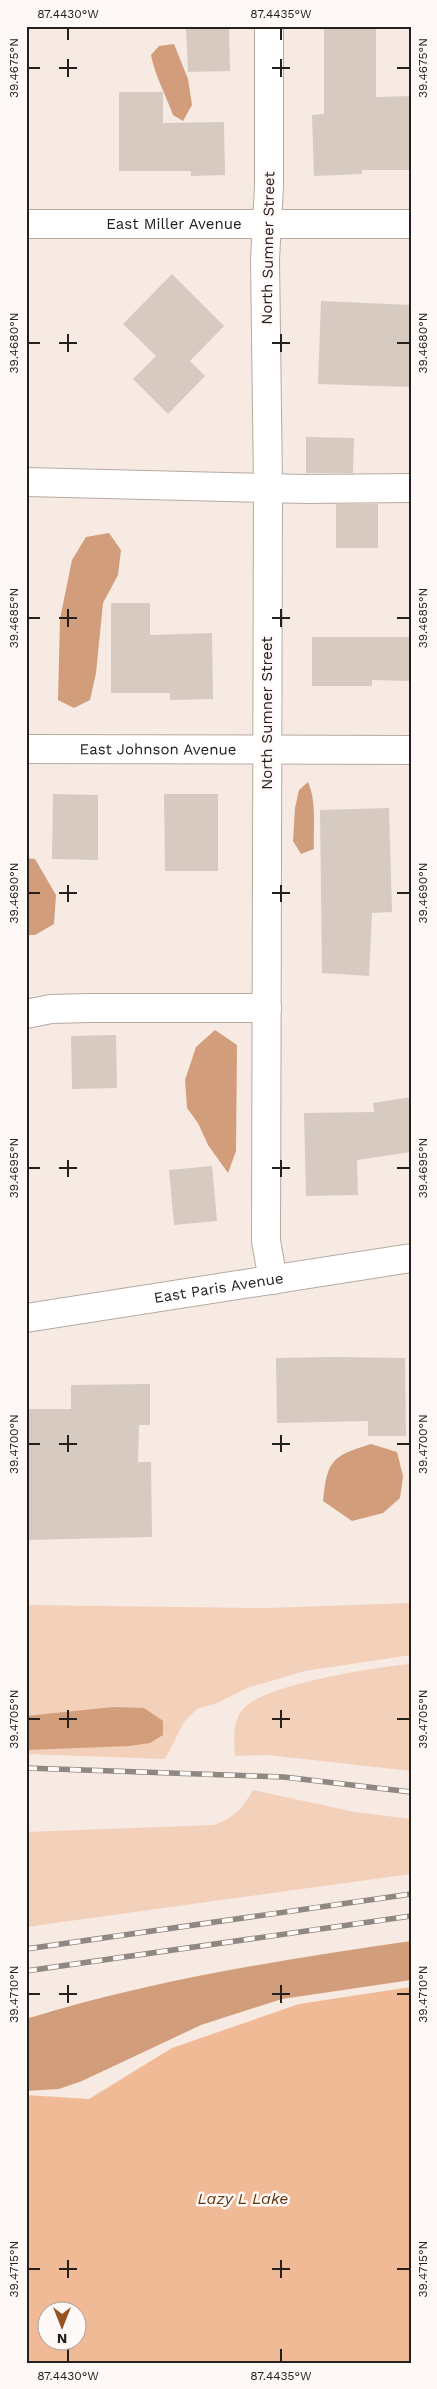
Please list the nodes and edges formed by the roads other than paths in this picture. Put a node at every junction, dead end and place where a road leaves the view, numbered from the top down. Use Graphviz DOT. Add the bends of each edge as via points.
graph roads {
  1 [pos="269,26"];
  2 [pos="26,224"];
  3 [pos="267,224"];
  4 [pos="411,224"];
  5 [pos="26,482"];
  6 [pos="268,487"];
  7 [pos="411,488"];
  8 [pos="26,749"];
  9 [pos="267,749"];
  10 [pos="411,750"];
  11 [pos="267,1008"];
  12 [pos="26,1014"];
  13 [pos="411,1258"];
  14 [pos="273,1280"];
  15 [pos="26,1318"];
  1 -- 3 [label="street, North Sumner Street"];
  2 -- 3 [label="street, East Miller Avenue"];
  3 -- 4 [label="street, East Miller Avenue"];
  3 -- 6 [label="street, North Sumner Street"];
  5 -- 6 [label="street"];
  6 -- 7 [label="street"];
  6 -- 9 [label="street, North Sumner Street"];
  8 -- 9 [label="street, East Johnson Avenue"];
  9 -- 10 [label="street, East Johnson Avenue"];
  9 -- 11 [label="street, North Sumner Street"];
  11 -- 12 [label="street" via="89,1008"];
  11 -- 14 [label="street, North Sumner Street" via="266,1241"];
  13 -- 14 [label="street, East Paris Avenue"];
  14 -- 15 [label="street, East Paris Avenue"];
}
